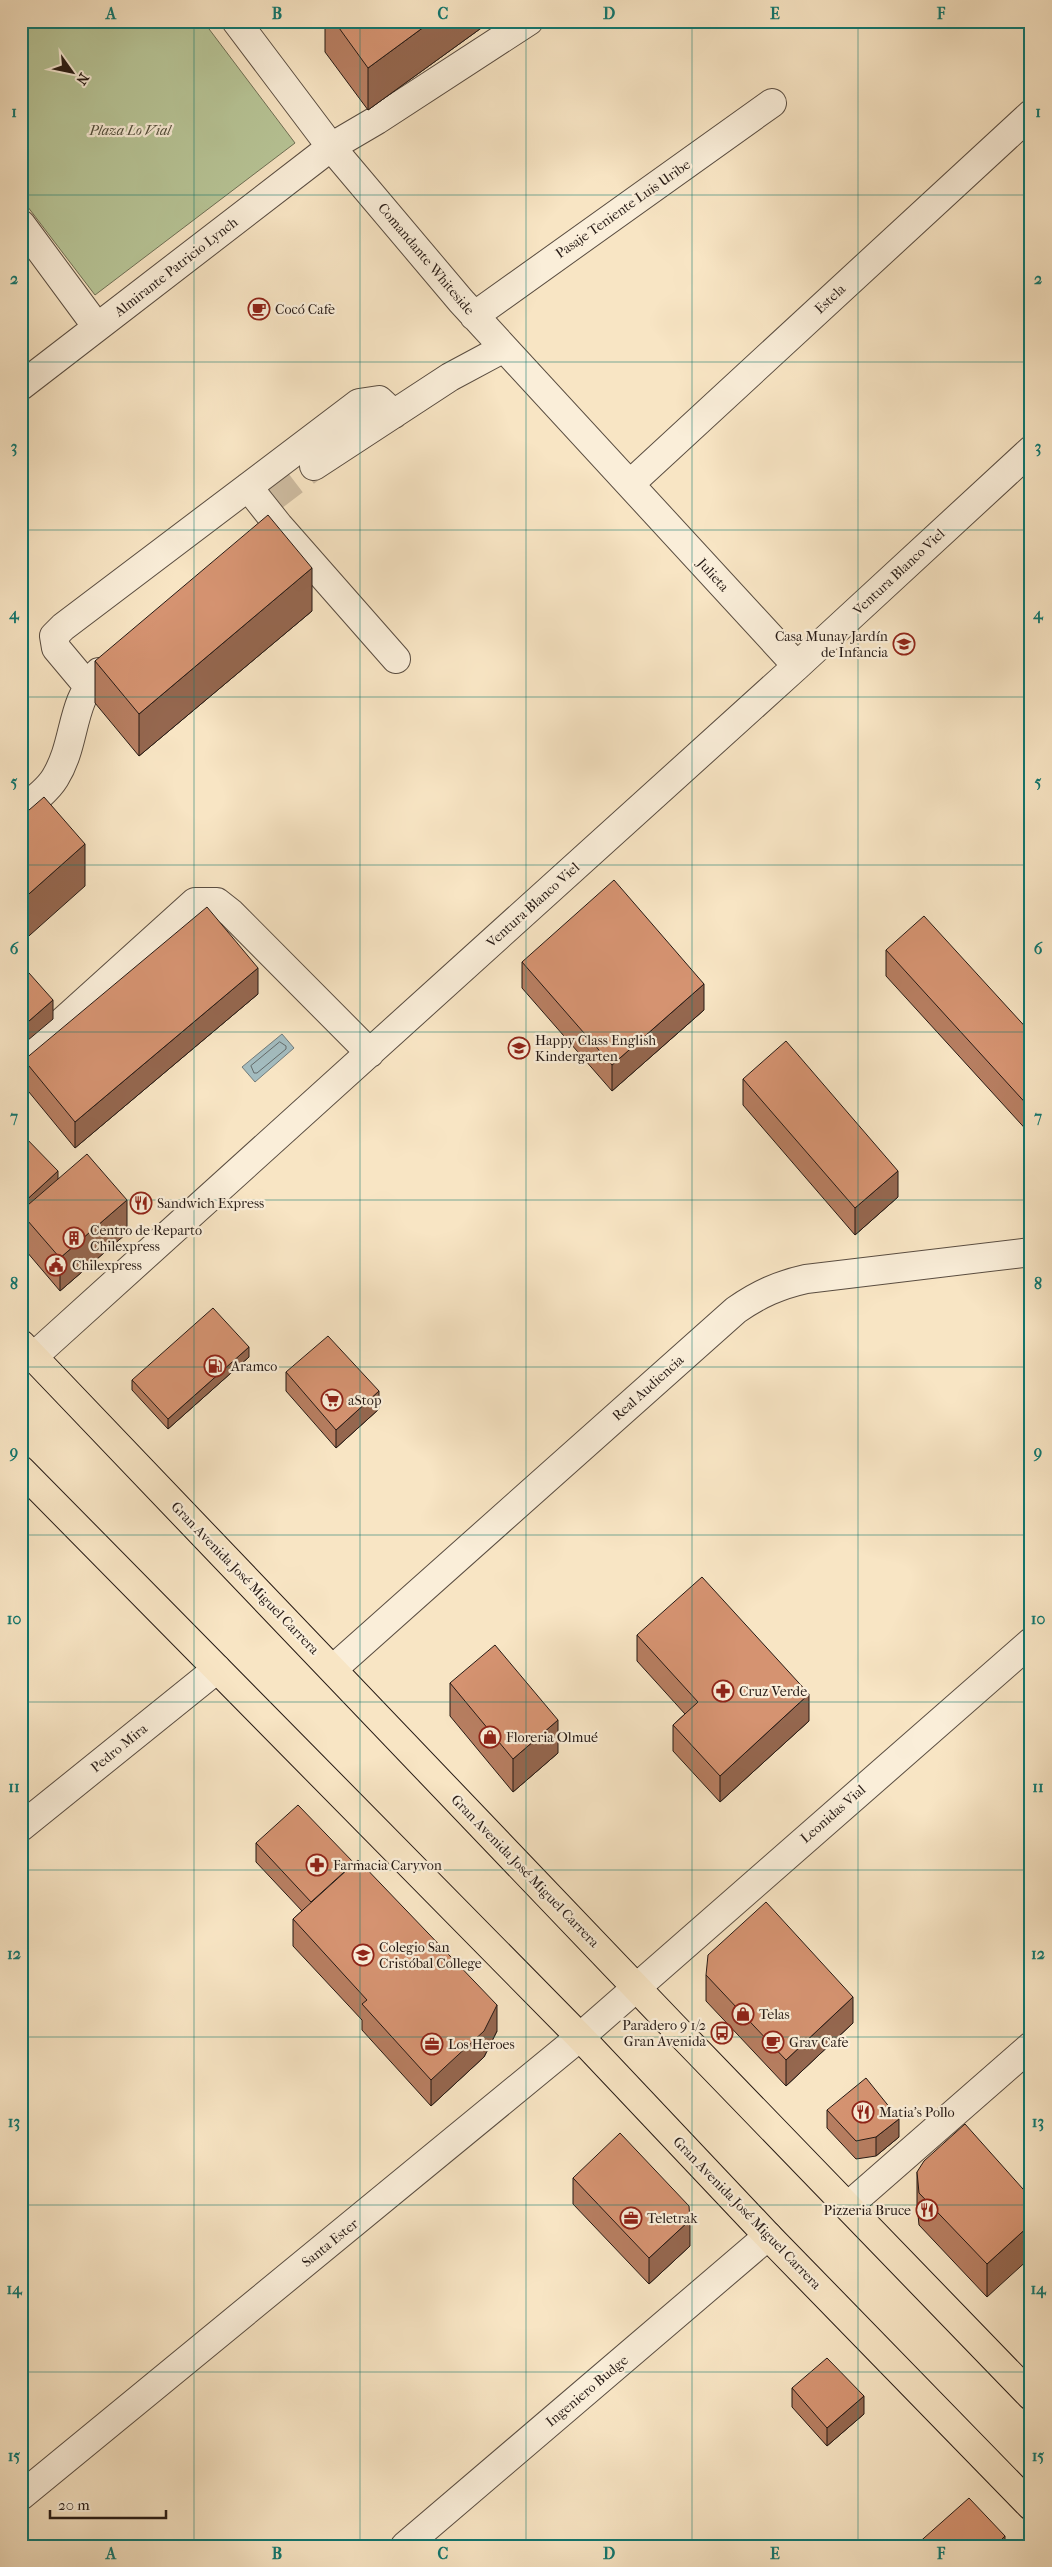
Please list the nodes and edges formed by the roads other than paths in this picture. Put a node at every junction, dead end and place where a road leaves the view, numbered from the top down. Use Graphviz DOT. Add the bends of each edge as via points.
graph roads {
  1 [pos="236,21"];
  2 [pos="529,21"];
  3 [pos="772,103"];
  4 [pos="1031,114"];
  5 [pos="331,147"];
  6 [pos="21,224"];
  7 [pos="474,316"];
  8 [pos="98,328"];
  9 [pos="504,348"];
  10 [pos="21,386"];
  11 [pos="394,414"];
  12 [pos="1031,450"];
  13 [pos="314,466"];
  14 [pos="630,484"];
  15 [pos="248,487"];
  16 [pos="279,526"];
  17 [pos="256,544"];
  18 [pos="118,654"];
  19 [pos="396,659"];
  20 [pos="797,666"];
  21 [pos="87,685"];
  22 [pos="21,810"];
  23 [pos="370,1053"];
  24 [pos="21,1059"];
  25 [pos="1031,1252"];
  26 [pos="27,1350"];
  27 [pos="21,1470"];
  28 [pos="1031,1642"];
  29 [pos="217,1668"];
  30 [pos="332,1668"];
  31 [pos="21,1827"];
  32 [pos="635,1986"];
  33 [pos="580,2037"];
  34 [pos="1031,2046"];
  35 [pos="848,2206"];
  36 [pos="768,2236"];
  37 [pos="1031,2396"];
  38 [pos="21,2496"];
  39 [pos="1031,2506"];
  40 [pos="406,2546"];
  1 -- 5 [label="street, Comandante Whiteside"];
  2 -- 5 [label="street, Almirante Patricio Lynch"];
  3 -- 7 [label="street, Pasaje Teniente Luis Uribe"];
  4 -- 14 [label="street, Estela"];
  5 -- 7 [label="street, Comandante Whiteside"];
  5 -- 8 [label="street, Almirante Patricio Lynch"];
  6 -- 8 [label="street"];
  7 -- 9 [label="street, Comandante Whiteside"];
  8 -- 10 [label="street, Almirante Patricio Lynch"];
  9 -- 11 [label="street" via="450,377"];
  9 -- 14 [label="street, Comandante Whiteside"];
  11 -- 13 [label="street"];
  11 -- 15 [label="street" via="379,400 359,403"];
  12 -- 20 [label="street, Ventura Blanco Viel"];
  14 -- 20 [label="street, Julieta"];
  15 -- 16 [label="street"];
  15 -- 21 [label="street" via="54,636 56,648"];
  16 -- 17 [label="street"];
  16 -- 19 [label="street"];
  18 -- 21 [label="street"];
  20 -- 23 [label="street, Ventura Blanco Viel"];
  21 -- 22 [label="street" via="76,711 66,755 54,780"];
  23 -- 24 [label="street" via="231,912 217,902 195,902"];
  23 -- 26 [label="street, Ventura Blanco Viel"];
  25 -- 30 [label="street, Real Audiencia" via="806,1279 760,1294 736,1310"];
  26 -- 30 [label="main road, Gran Avenida José Miguel Carrera"];
  27 -- 29 [label="main road, Gran Avenida José Miguel Carrera"];
  28 -- 32 [label="street, Leonidas Vial"];
  29 -- 31 [label="street, Pedro Mira"];
  29 -- 33 [label="main road, Gran Avenida José Miguel Carrera"];
  30 -- 32 [label="main road, Gran Avenida José Miguel Carrera"];
  32 -- 33 [label="street, Santa Ester"];
  32 -- 35 [label="main road, Gran Avenida José Miguel Carrera"];
  33 -- 36 [label="main road, Gran Avenida José Miguel Carrera"];
  33 -- 38 [label="street, Santa Ester"];
  34 -- 35 [label="street"];
  35 -- 37 [label="main road, Gran Avenida José Miguel Carrera"];
  36 -- 39 [label="main road, Gran Avenida José Miguel Carrera"];
  36 -- 40 [label="street, Ingeniero Budge"];
}
